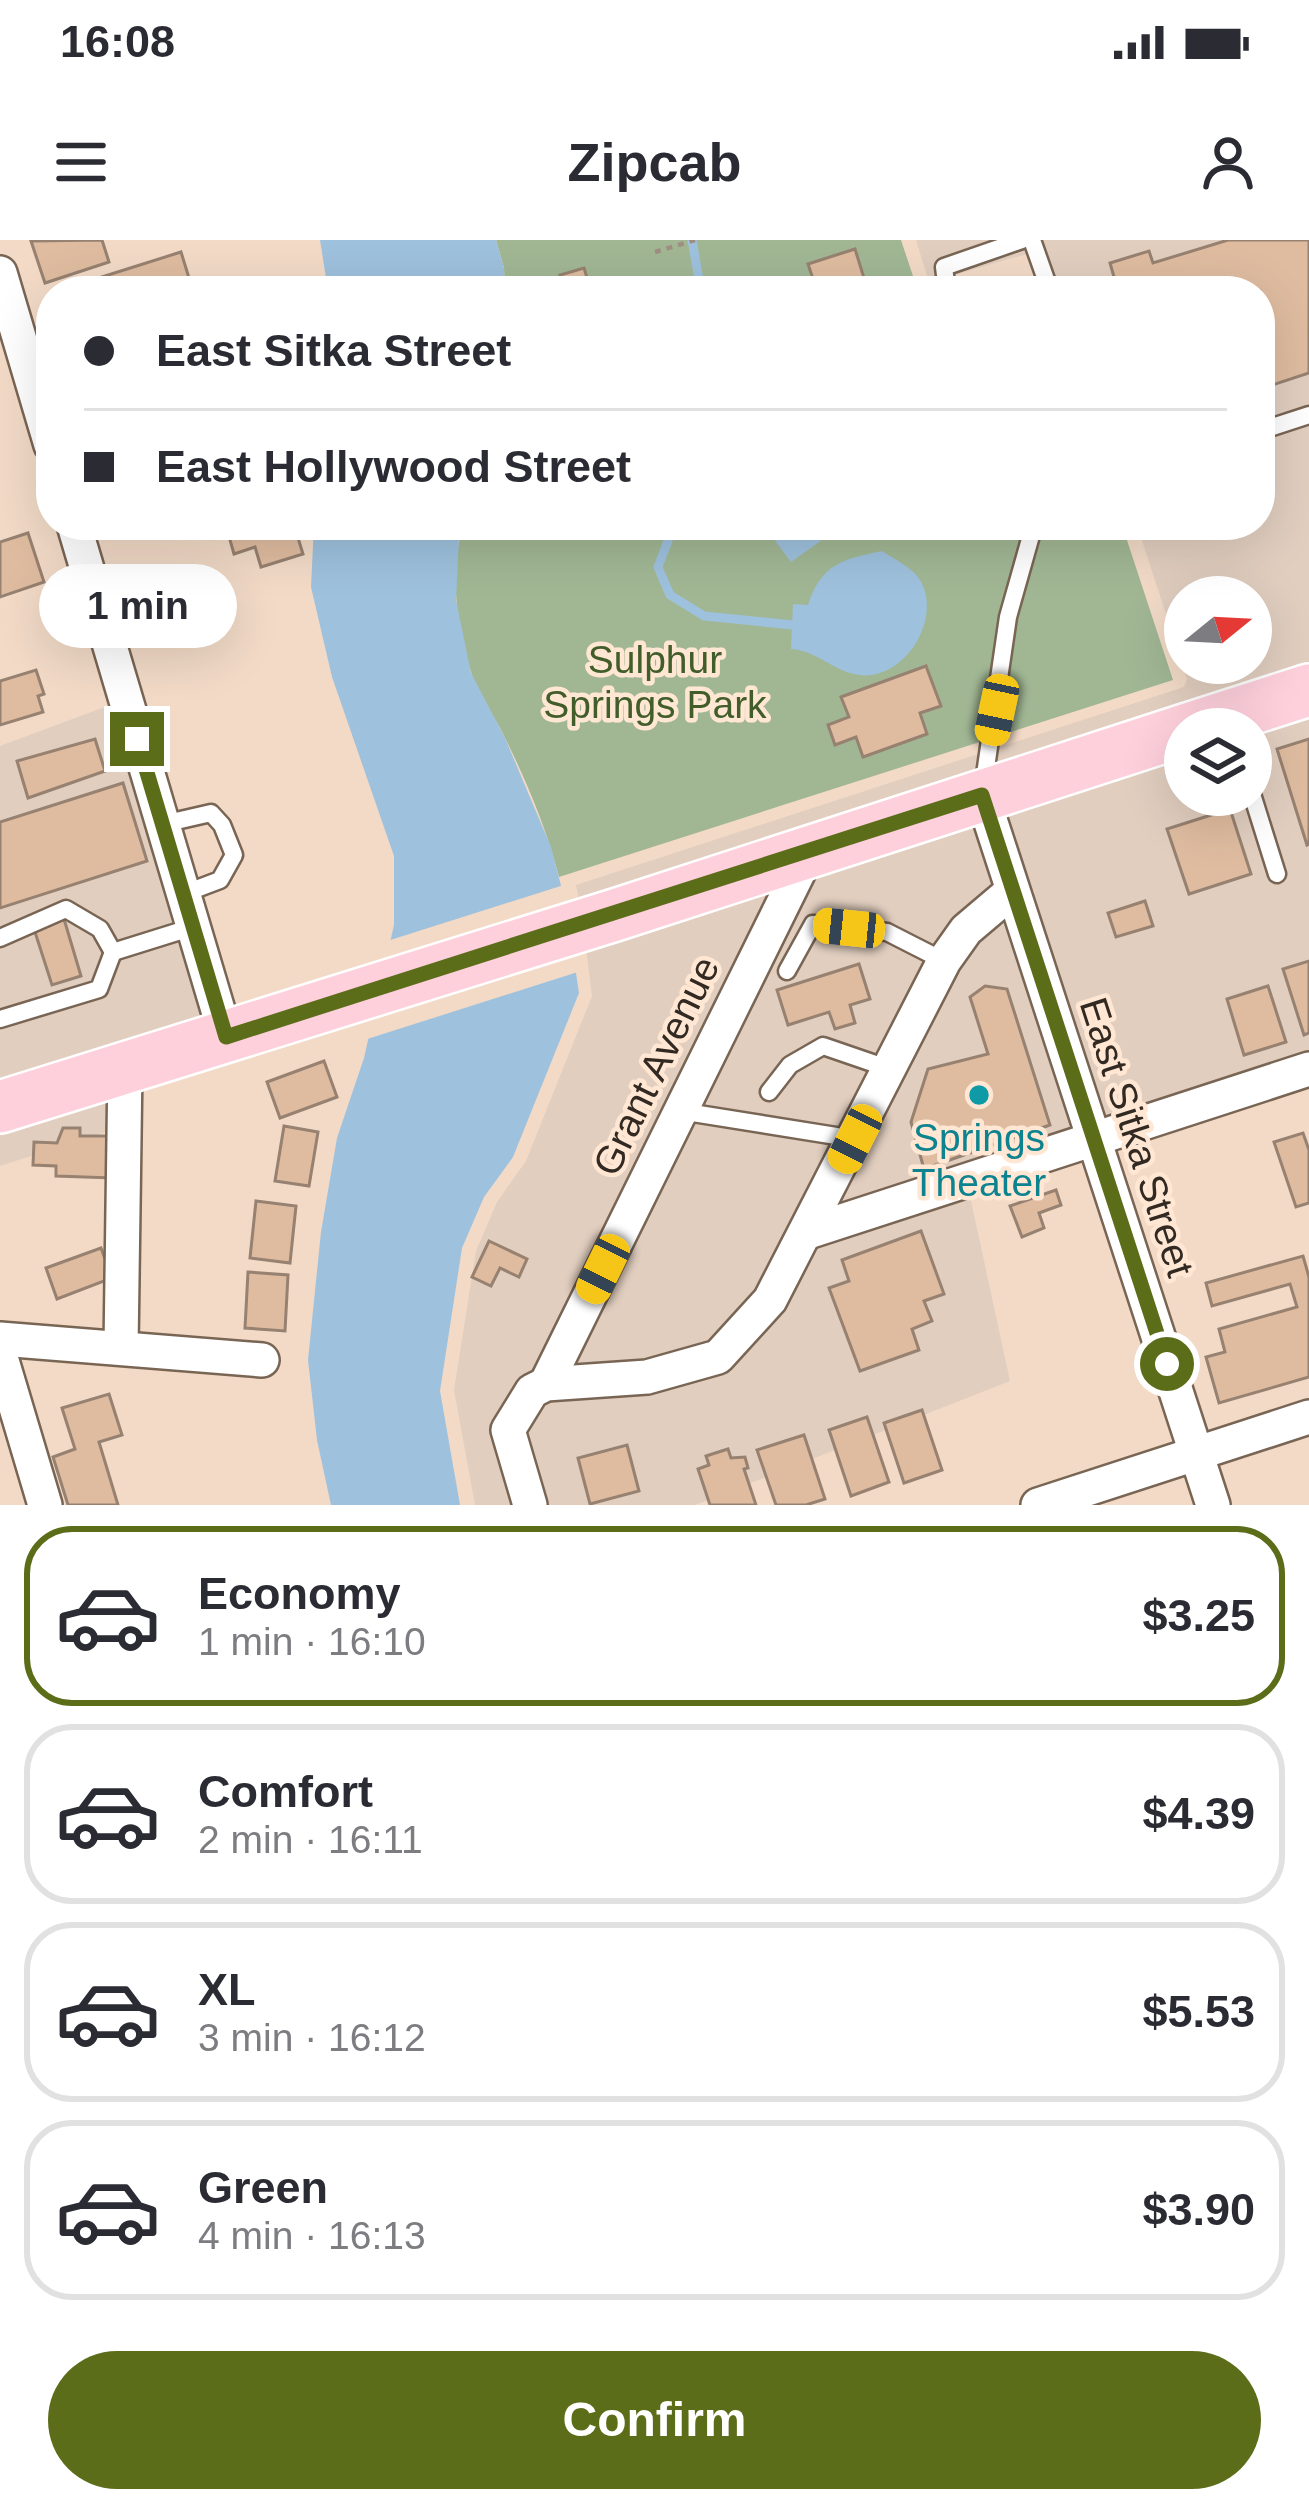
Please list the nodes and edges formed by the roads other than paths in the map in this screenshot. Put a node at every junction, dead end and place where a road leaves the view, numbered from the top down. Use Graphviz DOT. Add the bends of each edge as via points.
graph roads {
  1 [pos="1022,240"];
  2 [pos="1032,240"];
  3 [pos="0,272"];
  4 [pos="945,276"];
  5 [pos="1045,276"];
  6 [pos="36,395"];
  7 [pos="1309,415"];
  8 [pos="1275,425"];
  9 [pos="78,540"];
  10 [pos="1028,540"];
  11 [pos="1309,691"];
  12 [pos="1260,708"];
  13 [pos="1164,739"];
  14 [pos="982,795"];
  15 [pos="1259,816"];
  16 [pos="163,824"];
  17 [pos="809,851"];
  18 [pos="1277,874"];
  19 [pos="1012,891"];
  20 [pos="183,894"];
  21 [pos="780,909"];
  22 [pos="813,924"];
  23 [pos="193,927"];
  24 [pos="0,938"];
  25 [pos="113,952"];
  26 [pos="944,961"];
  27 [pos="787,971"];
  28 [pos="0,1019"];
  29 [pos="226,1037"];
  30 [pos="125,1067"];
  31 [pos="890,1069"];
  32 [pos="1309,1070"];
  33 [pos="769,1092"];
  34 [pos="0,1107"];
  35 [pos="680,1111"];
  36 [pos="855,1139"];
  37 [pos="1093,1140"];
  38 [pos="808,1232"];
  39 [pos="0,1339"];
  40 [pos="121,1348"];
  41 [pos="0,1354"];
  42 [pos="262,1360"];
  43 [pos="547,1384"];
  44 [pos="1309,1417"];
  45 [pos="1197,1454"];
  46 [pos="45,1505"];
  47 [pos="530,1505"];
  48 [pos="1038,1505"];
  49 [pos="1213,1505"];
  1 -- 4 [label="lane" via="944,267"];
  2 -- 5 [label="lane"];
  3 -- 6 [label="street"];
  7 -- 8 [label="lane"];
  9 -- 16 [label="street"];
  10 -- 14 [label="lane" via="1008,617"];
  11 -- 12 [label="main road"];
  13 -- 14 [label="main road"];
  14 -- 17 [label="main road"];
  14 -- 19 [label="street, East Sitka Street"];
  15 -- 18 [label="lane"];
  16 -- 20 [label="street"];
  16 -- 20 [label="lane" via="211,813 234,855 220,880"];
  17 -- 21 [label="street, Grant Avenue"];
  17 -- 29 [label="main road"];
  19 -- 26 [label="street" via="966,929"];
  19 -- 37 [label="street, East Sitka Street"];
  20 -- 23 [label="street"];
  21 -- 22 [label="lane"];
  21 -- 35 [label="street, Grant Avenue"];
  22 -- 26 [label="lane" via="887,932"];
  22 -- 27 [label="lane"];
  23 -- 25 [label="lane"];
  23 -- 29 [label="street"];
  24 -- 25 [label="lane" via="66,909 100,929"];
  25 -- 28 [label="lane" via="99,989"];
  26 -- 31 [label="street"];
  29 -- 30 [label="main road"];
  30 -- 34 [label="main road"];
  30 -- 40 [label="street"];
  31 -- 33 [label="lane" via="823,1046 790,1065"];
  31 -- 36 [label="street"];
  32 -- 37 [label="street"];
  35 -- 36 [label="lane"];
  35 -- 43 [label="street, Grant Avenue"];
  36 -- 38 [label="street"];
  37 -- 38 [label="street"];
  37 -- 45 [label="street, East Sitka Street"];
  38 -- 43 [label="street" via="770,1300 718,1357 647,1377"];
  39 -- 40 [label="street"];
  40 -- 42 [label="street"];
  41 -- 46 [label="street"];
  43 -- 47 [label="street, Grant Avenue" via="532,1391 508,1430"];
  44 -- 45 [label="street"];
  45 -- 48 [label="street"];
  45 -- 49 [label="street, East Sitka Street"];
}
